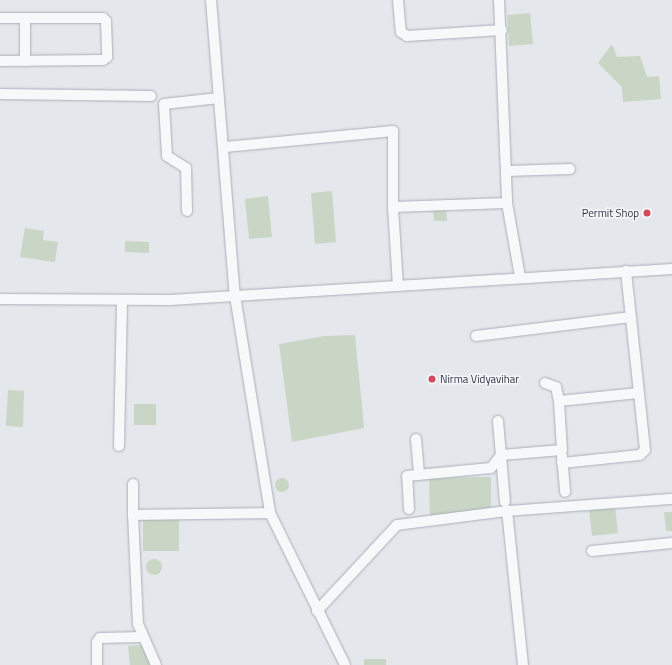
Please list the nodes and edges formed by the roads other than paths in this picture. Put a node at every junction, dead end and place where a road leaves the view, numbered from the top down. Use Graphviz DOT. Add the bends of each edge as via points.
graph roads {
  1 [pos="211,0"];
  2 [pos="398,0"];
  3 [pos="499,0"];
  4 [pos="0,18"];
  5 [pos="25,18"];
  6 [pos="502,30"];
  7 [pos="0,61"];
  8 [pos="25,61"];
  9 [pos="0,94"];
  10 [pos="151,96"];
  11 [pos="219,98"];
  12 [pos="225,147"];
  13 [pos="570,169"];
  14 [pos="507,171"];
  15 [pos="507,202"];
  16 [pos="393,207"];
  17 [pos="187,210"];
  18 [pos="672,269"];
  19 [pos="626,271"];
  20 [pos="520,277"];
  21 [pos="398,286"];
  22 [pos="235,296"];
  23 [pos="0,299"];
  24 [pos="122,300"];
  25 [pos="631,317"];
  26 [pos="476,336"];
  27 [pos="545,383"];
  28 [pos="639,392"];
  29 [pos="559,401"];
  30 [pos="498,421"];
  31 [pos="416,439"];
  32 [pos="119,446"];
  33 [pos="562,450"];
  34 [pos="501,455"];
  35 [pos="562,463"];
  36 [pos="419,475"];
  37 [pos="133,484"];
  38 [pos="565,492"];
  39 [pos="672,499"];
  40 [pos="506,507"];
  41 [pos="409,509"];
  42 [pos="270,513"];
  43 [pos="133,515"];
  44 [pos="672,544"];
  45 [pos="592,551"];
  46 [pos="317,611"];
  47 [pos="142,637"];
  48 [pos="96,665"];
  49 [pos="156,665"];
  50 [pos="345,665"];
  51 [pos="523,665"];
  1 -- 11 [label="street"];
  2 -- 6 [label="street" via="401,32 407,36"];
  3 -- 6 [label="street"];
  4 -- 5 [label="street"];
  5 -- 8 [label="street"];
  5 -- 8 [label="street" via="103,18 106,21 107,57"];
  6 -- 14 [label="street"];
  7 -- 8 [label="street"];
  9 -- 10 [label="street"];
  11 -- 12 [label="street"];
  11 -- 17 [label="street" via="164,104 167,156 186,168"];
  12 -- 16 [label="street" via="393,131"];
  12 -- 22 [label="street"];
  13 -- 14 [label="street"];
  14 -- 15 [label="street"];
  15 -- 16 [label="street"];
  15 -- 20 [label="street"];
  16 -- 21 [label="street"];
  18 -- 19 [label="street"];
  19 -- 20 [label="street"];
  19 -- 25 [label="street"];
  20 -- 21 [label="street"];
  21 -- 22 [label="street"];
  22 -- 24 [label="street"];
  22 -- 42 [label="street"];
  23 -- 24 [label="street"];
  24 -- 32 [label="street"];
  25 -- 26 [label="street"];
  25 -- 28 [label="street"];
  27 -- 29 [label="street" via="556,386"];
  28 -- 29 [label="street"];
  28 -- 35 [label="street" via="645,450 640,456"];
  29 -- 33 [label="street"];
  30 -- 34 [label="street"];
  31 -- 36 [label="street"];
  33 -- 34 [label="street"];
  33 -- 35 [label="street"];
  34 -- 36 [label="street" via="491,468"];
  34 -- 40 [label="street"];
  35 -- 38 [label="street"];
  36 -- 41 [label="street" via="407,476"];
  37 -- 43 [label="street"];
  39 -- 40 [label="street"];
  40 -- 46 [label="street" via="398,525"];
  40 -- 51 [label="street"];
  42 -- 43 [label="street"];
  42 -- 46 [label="street"];
  43 -- 47 [label="street" via="134,584"];
  44 -- 45 [label="street"];
  46 -- 50 [label="street"];
  47 -- 48 [label="street" via="100,638 97,642"];
  47 -- 49 [label="street"];
}
